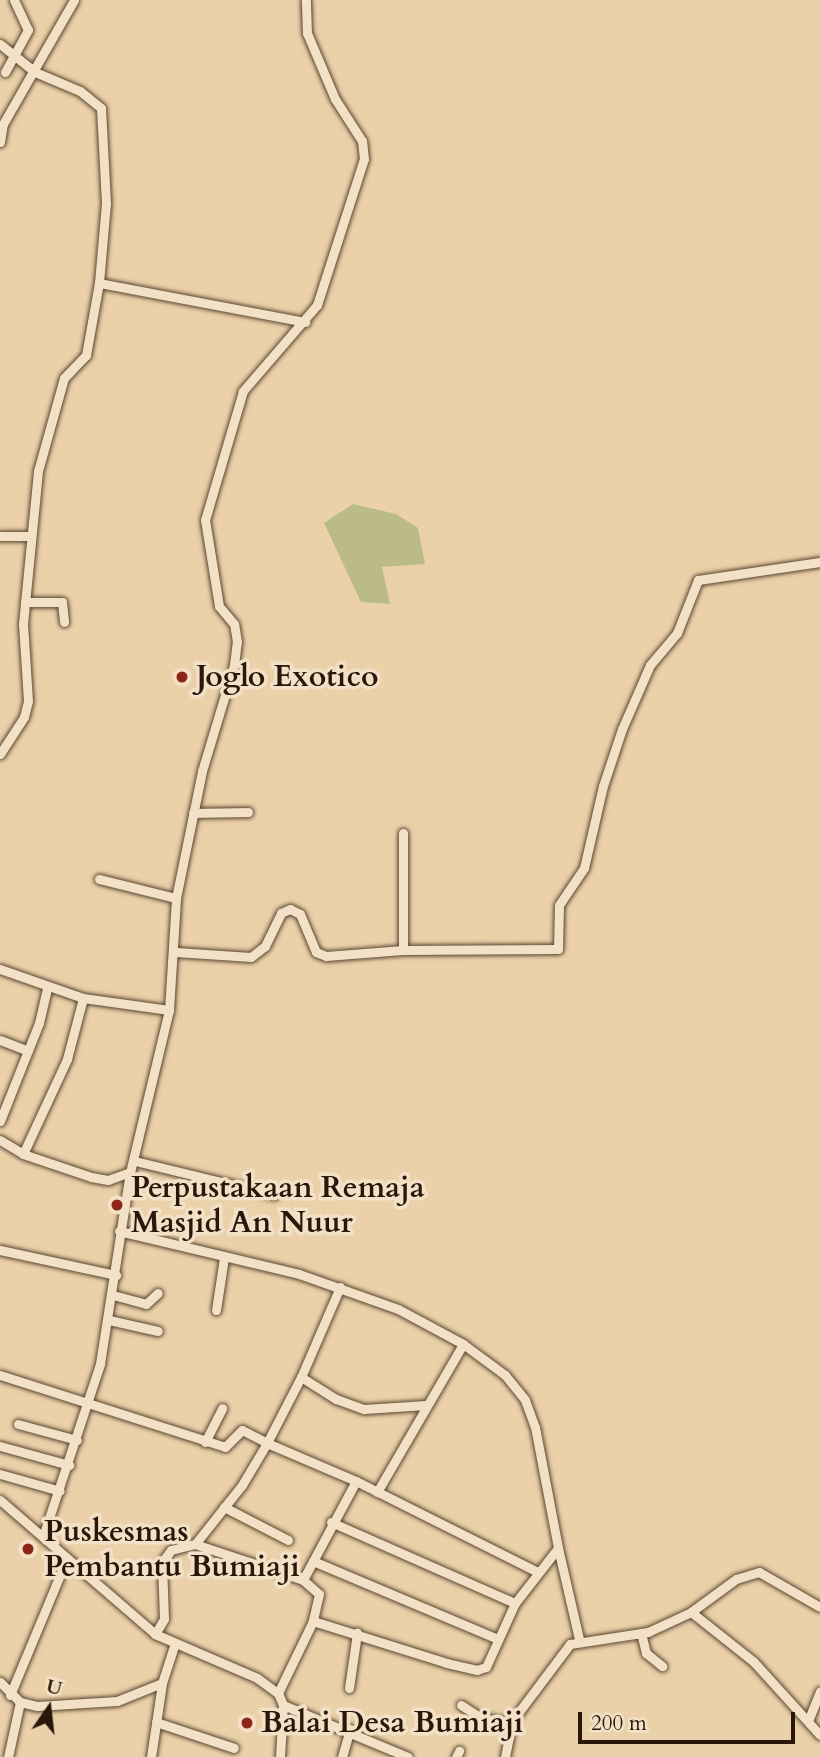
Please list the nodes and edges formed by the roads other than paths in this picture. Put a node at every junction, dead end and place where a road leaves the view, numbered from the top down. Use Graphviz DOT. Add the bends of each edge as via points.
graph roads {
  1 [pos="14,0"];
  2 [pos="74,0"];
  3 [pos="306,0"];
  4 [pos="0,44"];
  5 [pos="13,53"];
  6 [pos="5,72"];
  7 [pos="35,72"];
  8 [pos="2,124"];
  9 [pos="0,142"];
  10 [pos="99,284"];
  11 [pos="305,322"];
  12 [pos="0,536"];
  13 [pos="30,536"];
  14 [pos="820,562"];
  15 [pos="25,603"];
  16 [pos="64,622"];
  17 [pos="0,754"];
  18 [pos="248,812"];
  19 [pos="193,813"];
  20 [pos="403,833"];
  21 [pos="99,879"];
  22 [pos="176,898"];
  23 [pos="403,950"];
  24 [pos="176,952"];
  25 [pos="0,969"];
  26 [pos="47,988"];
  27 [pos="83,998"];
  28 [pos="169,1010"];
  29 [pos="0,1040"];
  30 [pos="28,1051"];
  31 [pos="0,1121"];
  32 [pos="0,1140"];
  33 [pos="23,1154"];
  34 [pos="135,1161"];
  35 [pos="130,1172"];
  36 [pos="274,1195"];
  37 [pos="119,1231"];
  38 [pos="0,1250"];
  39 [pos="225,1258"];
  40 [pos="116,1275"];
  41 [pos="340,1287"];
  42 [pos="158,1293"];
  43 [pos="113,1295"];
  44 [pos="216,1310"];
  45 [pos="109,1320"];
  46 [pos="158,1331"];
  47 [pos="464,1344"];
  48 [pos="0,1375"];
  49 [pos="301,1377"];
  50 [pos="88,1402"];
  51 [pos="426,1405"];
  52 [pos="222,1408"];
  53 [pos="18,1424"];
  54 [pos="77,1440"];
  55 [pos="205,1441"];
  56 [pos="267,1443"];
  57 [pos="0,1446"];
  58 [pos="69,1465"];
  59 [pos="0,1474"];
  60 [pos="356,1481"];
  61 [pos="60,1491"];
  62 [pos="377,1492"];
  63 [pos="1,1503"];
  64 [pos="224,1507"];
  65 [pos="331,1522"];
  66 [pos="43,1536"];
  67 [pos="288,1541"];
  68 [pos="195,1545"];
  69 [pos="558,1548"];
  70 [pos="67,1558"];
  71 [pos="313,1561"];
  72 [pos="536,1571"];
  73 [pos="303,1580"];
  74 [pos="515,1602"];
  75 [pos="819,1606"];
  76 [pos="691,1612"];
  77 [pos="313,1621"];
  78 [pos="357,1633"];
  79 [pos="641,1633"];
  80 [pos="155,1634"];
  81 [pos="498,1639"];
  82 [pos="579,1639"];
  83 [pos="175,1643"];
  84 [pos="662,1666"];
  85 [pos="0,1682"];
  86 [pos="162,1683"];
  87 [pos="349,1688"];
  88 [pos="820,1691"];
  89 [pos="278,1693"];
  90 [pos="10,1695"];
  91 [pos="20,1702"];
  92 [pos="283,1704"];
  93 [pos="461,1705"];
  94 [pos="808,1721"];
  95 [pos="156,1723"];
  96 [pos="511,1723"];
  97 [pos="350,1729"];
  98 [pos="820,1735"];
  99 [pos="234,1748"];
  100 [pos="8,1757"];
  101 [pos="151,1757"];
  102 [pos="279,1757"];
  103 [pos="342,1757"];
  104 [pos="408,1757"];
  105 [pos="505,1757"];
  1 -- 5 [label="street" via="27,30"];
  2 -- 7 [label="street"];
  3 -- 11 [label="street" via="307,33 365,151 341,240 317,305"];
  4 -- 5 [label="street"];
  5 -- 6 [label="street"];
  5 -- 7 [label="street"];
  7 -- 8 [label="street"];
  7 -- 10 [label="street" via="80,91 101,108 106,203"];
  8 -- 9 [label="street"];
  10 -- 11 [label="street"];
  10 -- 13 [label="street" via="86,355 64,378 52,407"];
  11 -- 19 [label="street" via="263,363 243,391 205,520 219,606 234,624 237,642"];
  12 -- 13 [label="street"];
  13 -- 15 [label="street"];
  14 -- 23 [label="street" via="698,580 677,633 650,665 622,729 584,868 559,905 558,949"];
  15 -- 16 [label="street" via="62,603"];
  15 -- 17 [label="street" via="27,708"];
  18 -- 19 [label="street"];
  19 -- 22 [label="street"];
  20 -- 23 [label="street"];
  21 -- 22 [label="street"];
  22 -- 24 [label="street" via="171,931"];
  23 -- 24 [label="street" via="326,956 311,945 300,914 290,909 281,912 265,946 251,957"];
  24 -- 28 [label="street"];
  25 -- 26 [label="street"];
  26 -- 27 [label="street"];
  26 -- 30 [label="street"];
  27 -- 28 [label="street"];
  27 -- 33 [label="street" via="68,1059"];
  28 -- 34 [label="street"];
  29 -- 30 [label="street"];
  30 -- 31 [label="street"];
  32 -- 33 [label="street"];
  33 -- 35 [label="street" via="108,1180"];
  34 -- 35 [label="street"];
  34 -- 36 [label="street"];
  35 -- 37 [label="street"];
  37 -- 39 [label="street"];
  37 -- 40 [label="street"];
  38 -- 40 [label="street"];
  39 -- 41 [label="street"];
  39 -- 44 [label="street"];
  40 -- 43 [label="street"];
  41 -- 47 [label="street" via="398,1309"];
  41 -- 49 [label="street"];
  42 -- 43 [label="street" via="146,1304"];
  43 -- 45 [label="street"];
  45 -- 46 [label="street"];
  45 -- 50 [label="street"];
  47 -- 51 [label="street"];
  47 -- 69 [label="street" via="505,1375 525,1400"];
  48 -- 50 [label="street"];
  49 -- 51 [label="street" via="336,1399 364,1409"];
  49 -- 56 [label="street"];
  50 -- 54 [label="street"];
  50 -- 55 [label="street" via="113,1415"];
  51 -- 62 [label="street"];
  52 -- 55 [label="street"];
  53 -- 54 [label="street"];
  54 -- 58 [label="street"];
  55 -- 56 [label="street" via="229,1447 242,1430"];
  56 -- 60 [label="street"];
  56 -- 64 [label="street"];
  57 -- 58 [label="street"];
  58 -- 61 [label="street"];
  59 -- 61 [label="street"];
  60 -- 62 [label="street"];
  60 -- 65 [label="street"];
  61 -- 66 [label="street"];
  62 -- 72 [label="street"];
  63 -- 66 [label="street"];
  64 -- 67 [label="street"];
  64 -- 68 [label="street"];
  65 -- 71 [label="street"];
  65 -- 74 [label="street"];
  66 -- 70 [label="street"];
  68 -- 73 [label="street"];
  68 -- 80 [label="street" via="171,1550 162,1562 164,1619"];
  69 -- 72 [label="street"];
  69 -- 82 [label="street"];
  70 -- 80 [label="street"];
  70 -- 90 [label="street"];
  71 -- 73 [label="street"];
  71 -- 81 [label="street"];
  72 -- 74 [label="street"];
  73 -- 77 [label="street" via="318,1594"];
  74 -- 81 [label="street"];
  75 -- 76 [label="street" via="759,1572 739,1577"];
  76 -- 79 [label="street"];
  76 -- 94 [label="street" via="754,1662"];
  77 -- 78 [label="street"];
  77 -- 89 [label="street"];
  78 -- 81 [label="street" via="477,1670 485,1667"];
  78 -- 87 [label="street"];
  79 -- 82 [label="street"];
  79 -- 84 [label="street" via="646,1653"];
  80 -- 83 [label="street"];
  82 -- 96 [label="street" via="570,1644"];
  83 -- 86 [label="street"];
  83 -- 89 [label="street" via="244,1672"];
  85 -- 90 [label="street"];
  86 -- 91 [label="street" via="117,1701 59,1706"];
  86 -- 95 [label="street"];
  88 -- 94 [label="street"];
  89 -- 92 [label="street"];
  90 -- 91 [label="street"];
  91 -- 100 [label="street"];
  92 -- 97 [label="street"];
  92 -- 102 [label="street"];
  93 -- 96 [label="street" via="481,1718"];
  94 -- 98 [label="street"];
  95 -- 99 [label="street"];
  95 -- 101 [label="street"];
  96 -- 105 [label="street"];
  97 -- 103 [label="street"];
  97 -- 104 [label="street"];
}
